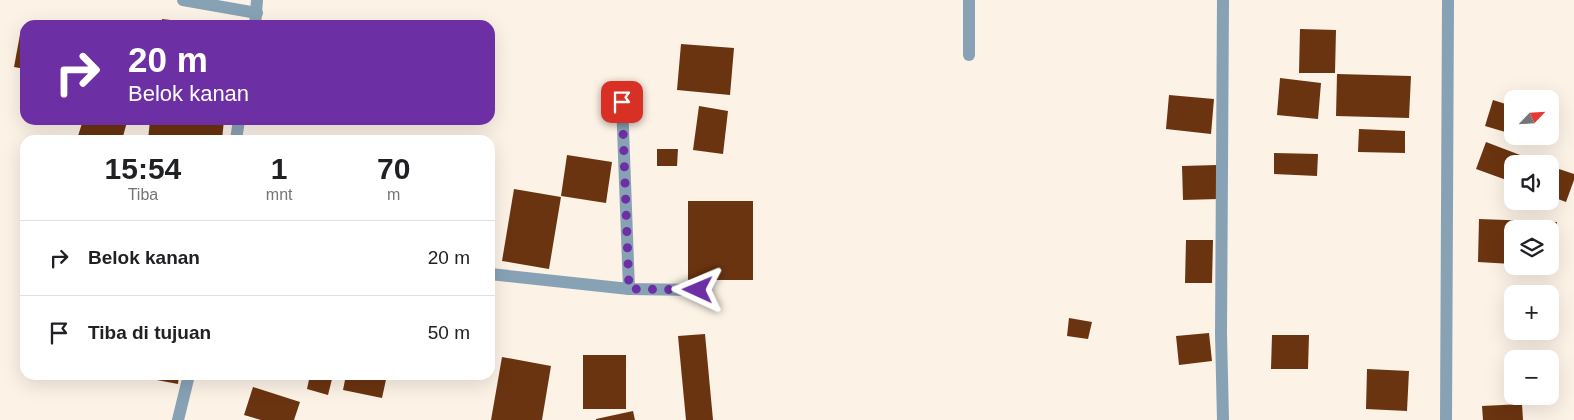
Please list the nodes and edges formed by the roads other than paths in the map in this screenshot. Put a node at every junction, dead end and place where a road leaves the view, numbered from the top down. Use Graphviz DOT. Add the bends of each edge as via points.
graph roads {
  1 [pos="183,0"];
  2 [pos="970,0"];
  3 [pos="1223,0"];
  4 [pos="1448,0"];
  5 [pos="257,13"];
  6 [pos="970,55"];
  7 [pos="622,102"];
  8 [pos="495,275"];
  9 [pos="629,289"];
  10 [pos="698,290"];
  11 [pos="188,380"];
  12 [pos="178,420"];
  13 [pos="1223,420"];
  14 [pos="1446,420"];
  1 -- 5 [label="street"];
  2 -- 6 [label="street"];
  3 -- 13 [label="street"];
  4 -- 14 [label="street"];
  7 -- 9 [label="street"];
  8 -- 9 [label="street"];
  9 -- 10 [label="street"];
  11 -- 12 [label="street"];
}
